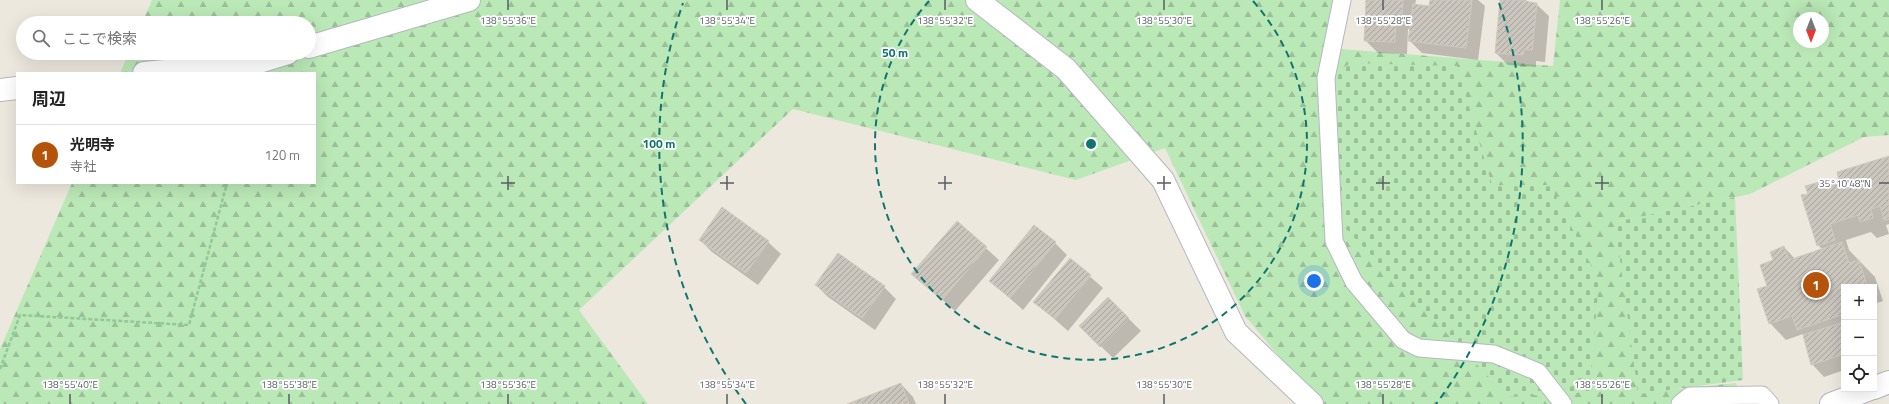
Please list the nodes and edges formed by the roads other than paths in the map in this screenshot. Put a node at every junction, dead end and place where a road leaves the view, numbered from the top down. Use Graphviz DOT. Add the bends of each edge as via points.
graph roads {
  1 [pos="469,0"];
  2 [pos="977,0"];
  3 [pos="1342,0"];
  4 [pos="316,45"];
  5 [pos="265,60"];
  6 [pos="154,72"];
  7 [pos="16,88"];
  8 [pos="0,90"];
  9 [pos="1889,382"];
  10 [pos="1877,387"];
  11 [pos="1862,392"];
  12 [pos="1312,404"];
  13 [pos="1563,404"];
  14 [pos="1680,404"];
  15 [pos="1770,404"];
  16 [pos="1831,404"];
  1 -- 4 [label="street"];
  2 -- 12 [label="street" via="1066,69 1163,180 1236,332"];
  3 -- 13 [label="lane" via="1326,85 1334,241 1354,282 1403,340 1419,348 1494,354 1538,372"];
  5 -- 6 [label="street"];
  7 -- 8 [label="street"];
  9 -- 10 [label="street"];
  11 -- 16 [label="street"];
  14 -- 15 [label="lane" via="1690,396 1762,396"];
}
